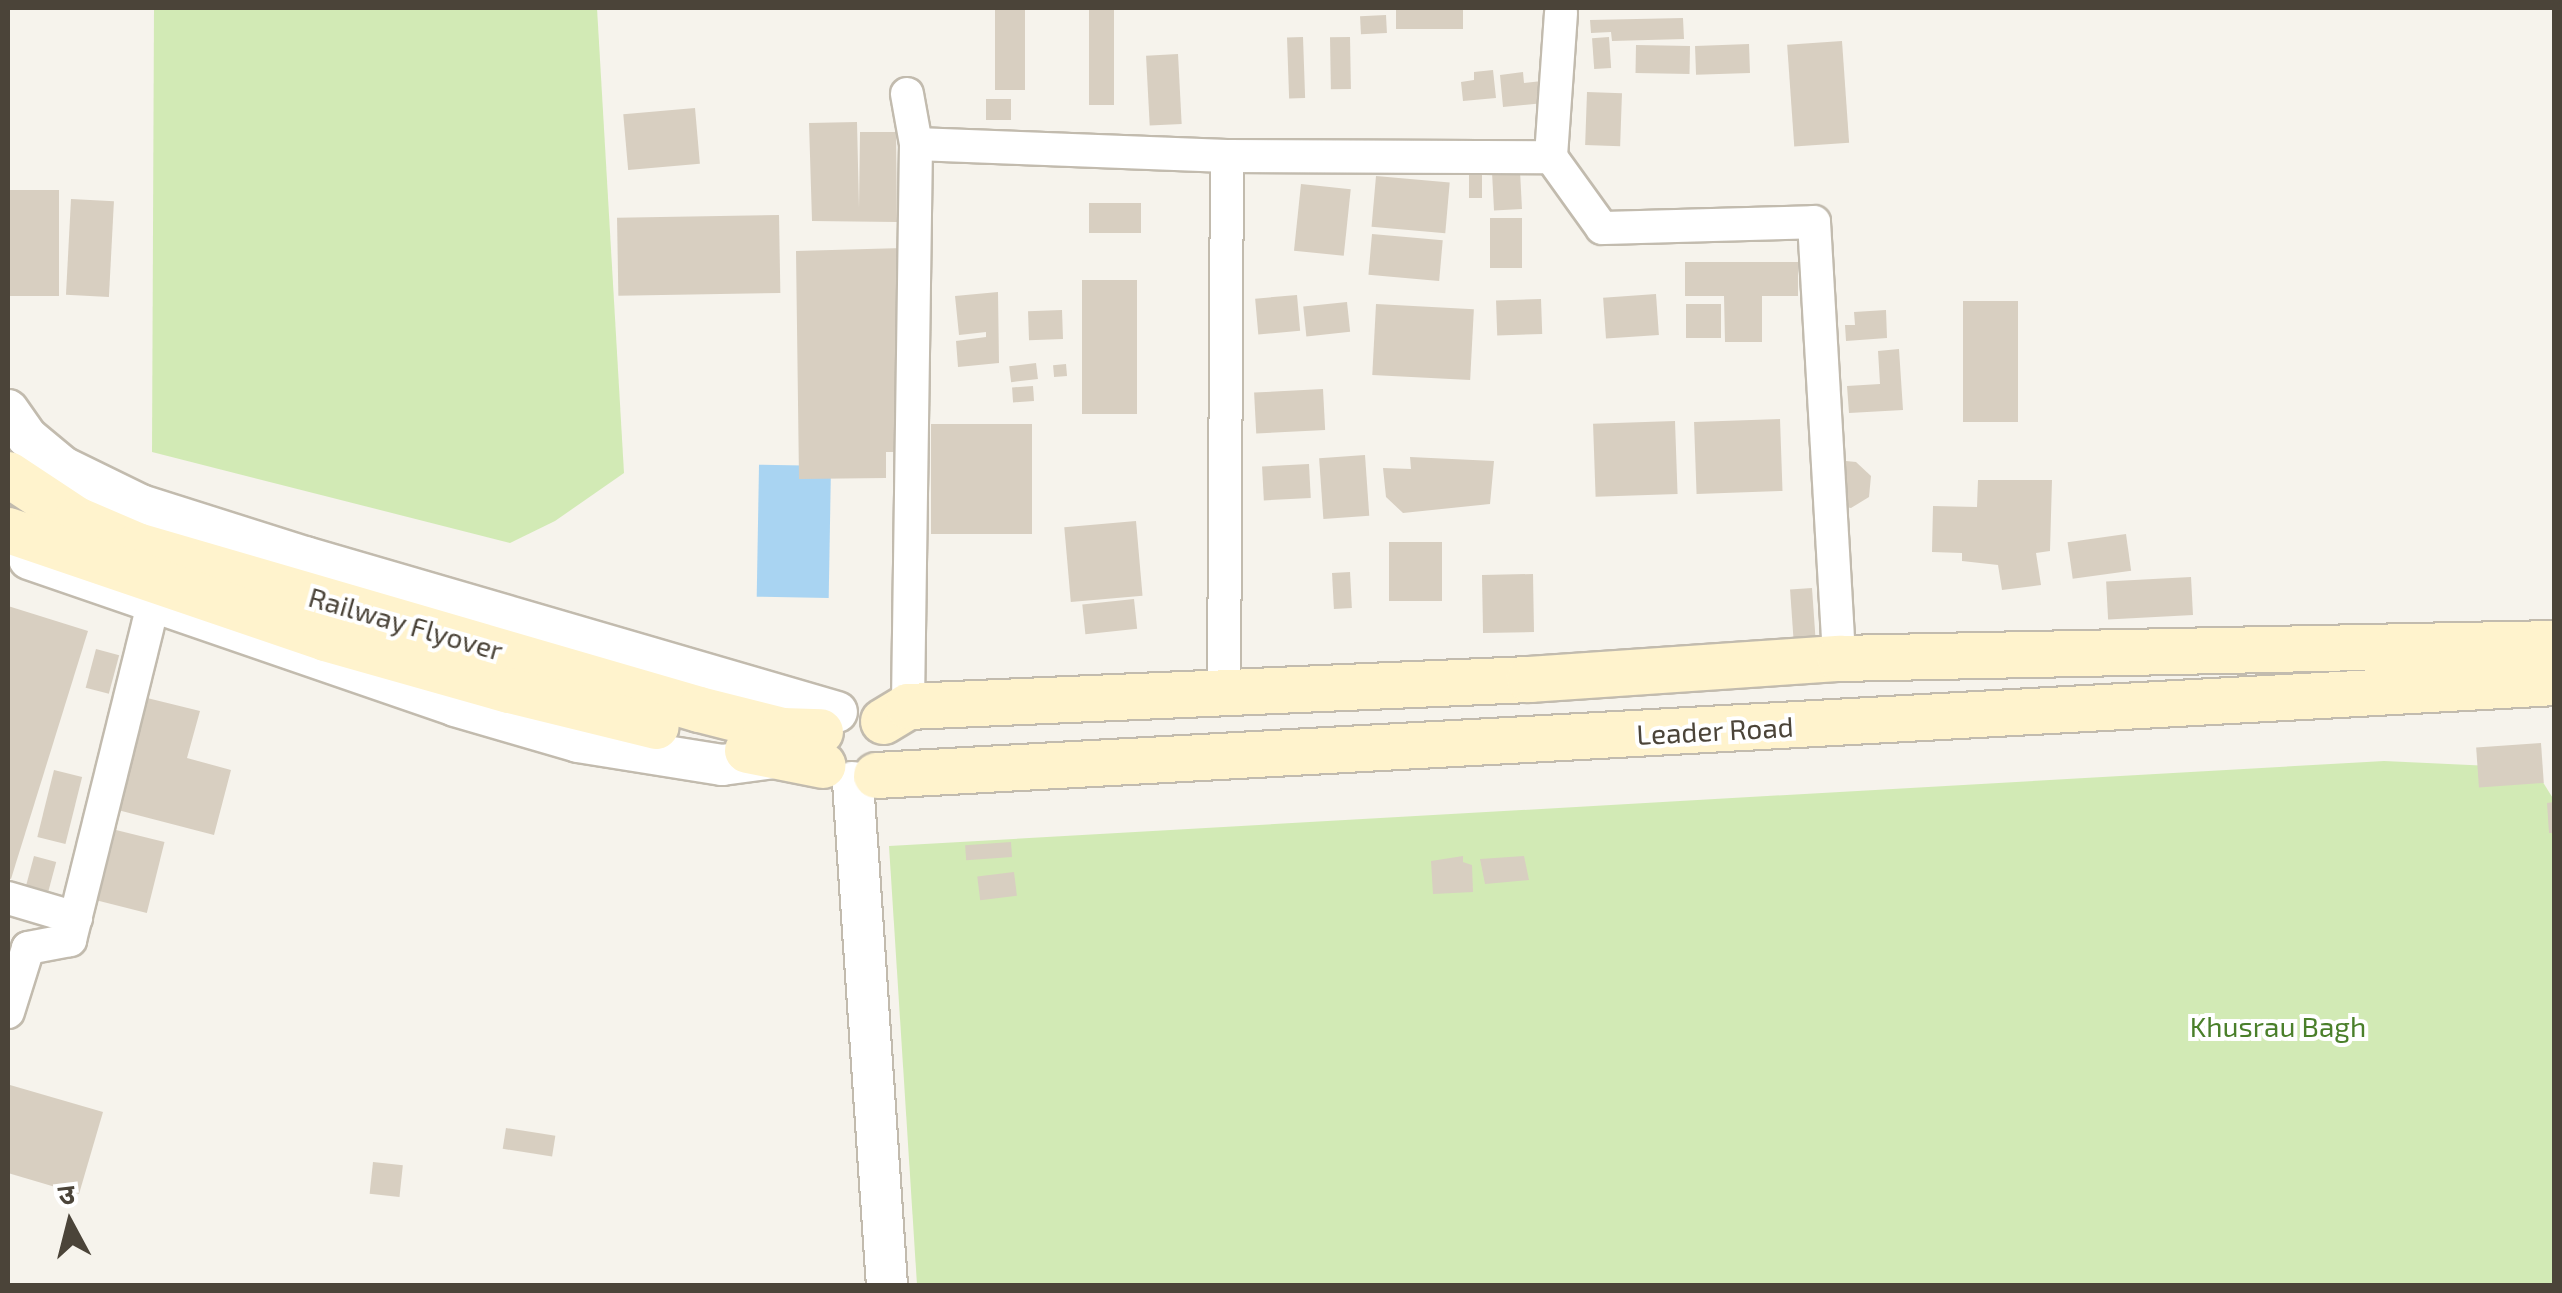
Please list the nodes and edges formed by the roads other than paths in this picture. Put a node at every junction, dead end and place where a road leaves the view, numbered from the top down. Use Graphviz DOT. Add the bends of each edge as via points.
graph roads {
  1 [pos="1561,14"];
  2 [pos="907,94"];
  3 [pos="916,144"];
  4 [pos="1226,156"];
  5 [pos="1551,156"];
  6 [pos="8,410"];
  7 [pos="8,474"];
  8 [pos="8,530"];
  9 [pos="8,549"];
  10 [pos="153,606"];
  11 [pos="2554,644"];
  12 [pos="1839,658"];
  13 [pos="2554,682"];
  14 [pos="1224,691"];
  15 [pos="896,714"];
  16 [pos="695,722"];
  17 [pos="842,753"];
  18 [pos="773,758"];
  19 [pos="8,898"];
  20 [pos="76,918"];
  21 [pos="18,947"];
  22 [pos="8,1012"];
  23 [pos="887,1286"];
  1 -- 5 [label="street"];
  2 -- 3 [label="street"];
  3 -- 4 [label="street"];
  3 -- 15 [label="street"];
  4 -- 5 [label="street"];
  4 -- 14 [label="street"];
  5 -- 12 [label="street" via="1602,228 1814,222"];
  6 -- 17 [label="street" via="62,467 142,505"];
  7 -- 16 [label="main road, Railway Flyover" via="76,518 138,545"];
  8 -- 16 [label="main road, Railway Flyover" via="325,638 509,690"];
  9 -- 10 [label="street"];
  10 -- 18 [label="street" via="578,742 722,765"];
  10 -- 20 [label="street"];
  11 -- 12 [label="main road"];
  12 -- 14 [label="main road"];
  13 -- 17 [label="main road, Leader Road"];
  14 -- 15 [label="main road"];
  15 -- 17 [label="main road" via="862,708"];
  16 -- 17 [label="main road, Railway Flyover" via="782,730"];
  16 -- 18 [label="main road, Railway Flyover"];
  17 -- 18 [label="main road, Railway Flyover"];
  17 -- 23 [label="street"];
  19 -- 20 [label="street"];
  20 -- 21 [label="street" via="70,940"];
  21 -- 22 [label="street"];
}
